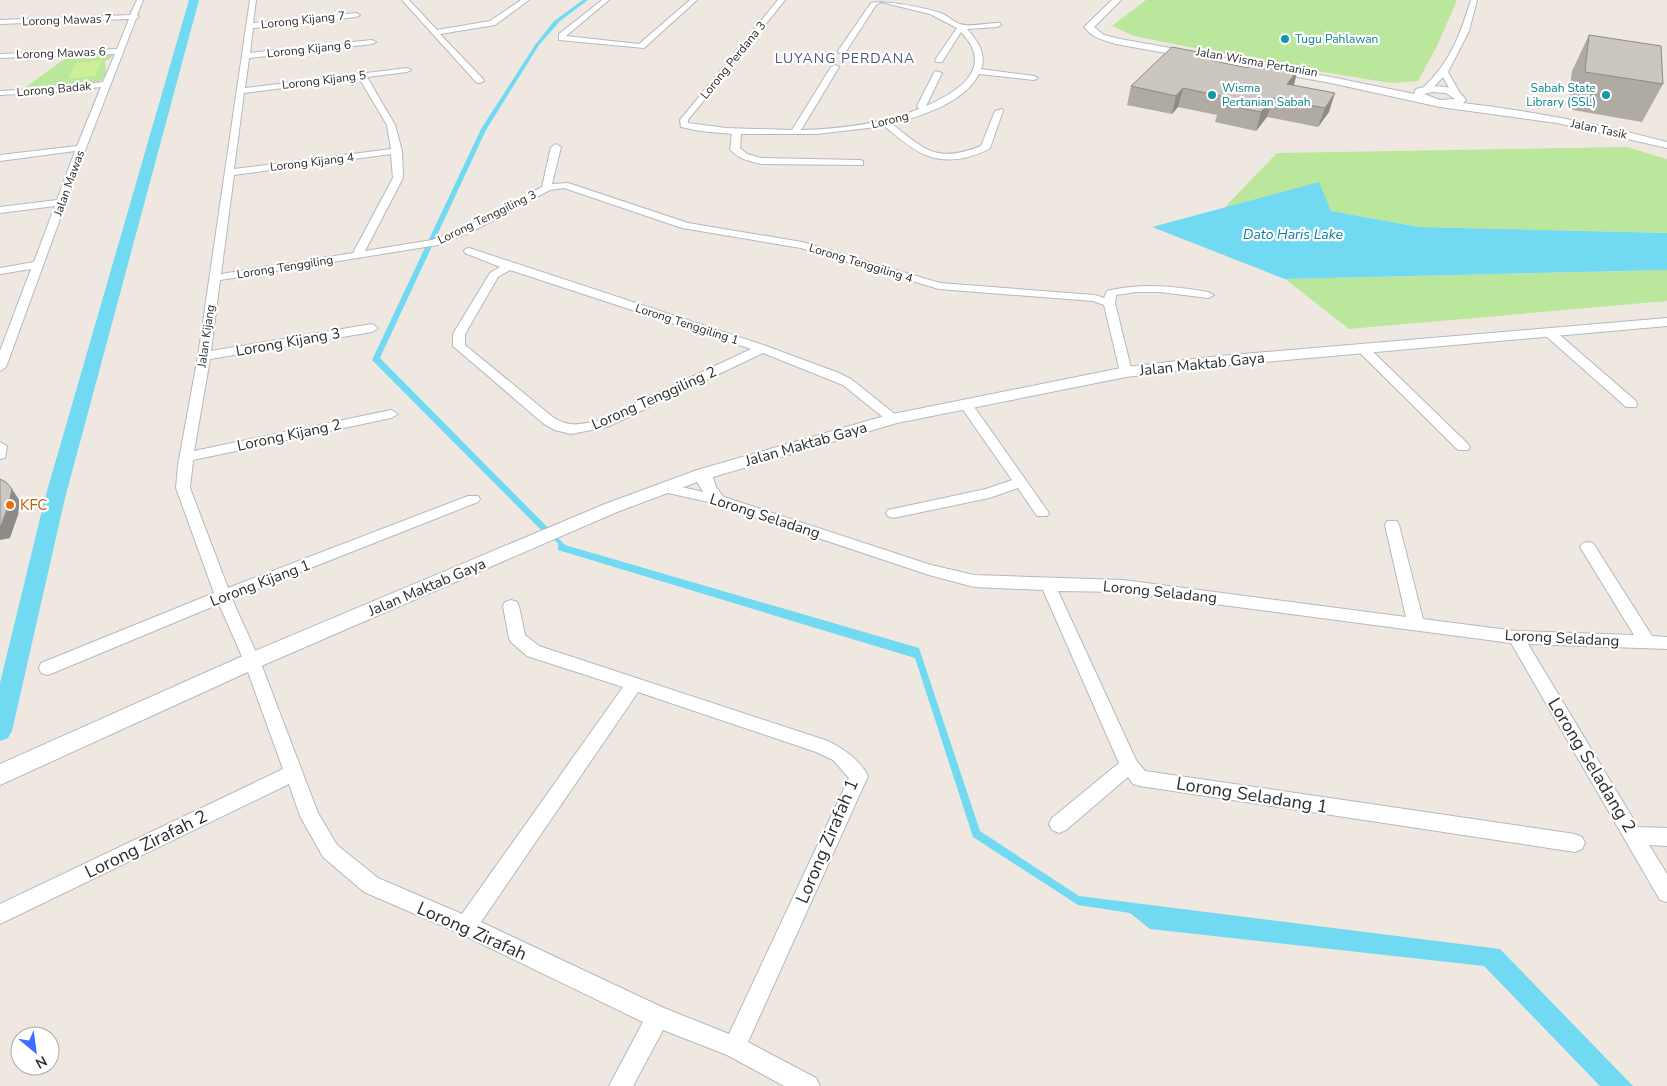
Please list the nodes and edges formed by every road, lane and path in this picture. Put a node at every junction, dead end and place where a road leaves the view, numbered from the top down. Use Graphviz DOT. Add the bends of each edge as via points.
graph roads {
  1 [pos="140,0"];
  2 [pos="254,0"];
  3 [pos="405,0"];
  4 [pos="526,0"];
  5 [pos="606,0"];
  6 [pos="694,0"];
  7 [pos="782,0"];
  8 [pos="880,0"];
  9 [pos="921,0"];
  10 [pos="1474,0"];
  11 [pos="911,3"];
  12 [pos="1121,3"];
  13 [pos="356,14"];
  14 [pos="135,17"];
  15 [pos="0,22"];
  16 [pos="997,25"];
  17 [pos="250,26"];
  18 [pos="961,27"];
  19 [pos="436,32"];
  20 [pos="372,42"];
  21 [pos="121,51"];
  22 [pos="842,51"];
  23 [pos="0,56"];
  24 [pos="245,56"];
  25 [pos="939,60"];
  26 [pos="835,67"];
  27 [pos="407,70"];
  28 [pos="977,72"];
  29 [pos="1444,72"];
  30 [pos="938,73"];
  31 [pos="362,76"];
  32 [pos="1034,78"];
  33 [pos="480,81"];
  34 [pos="108,84"];
  35 [pos="1425,90"];
  36 [pos="240,91"];
  37 [pos="0,94"];
  38 [pos="1458,96"];
  39 [pos="1427,100"];
  40 [pos="1446,104"];
  41 [pos="924,110"];
  42 [pos="999,111"];
  43 [pos="1530,115"];
  44 [pos="684,120"];
  45 [pos="884,122"];
  46 [pos="737,131"];
  47 [pos="794,133"];
  48 [pos="1667,145"];
  49 [pos="81,148"];
  50 [pos="556,148"];
  51 [pos="397,151"];
  52 [pos="0,158"];
  53 [pos="860,164"];
  54 [pos="228,173"];
  55 [pos="547,188"];
  56 [pos="62,202"];
  57 [pos="0,210"];
  58 [pos="470,251"];
  59 [pos="357,256"];
  60 [pos="39,264"];
  61 [pos="509,266"];
  62 [pos="0,270"];
  63 [pos="214,278"];
  64 [pos="1208,295"];
  65 [pos="1109,302"];
  66 [pos="1667,322"];
  67 [pos="372,328"];
  68 [pos="1550,332"];
  69 [pos="1362,348"];
  70 [pos="762,349"];
  71 [pos="204,356"];
  72 [pos="0,367"];
  73 [pos="1126,372"];
  74 [pos="965,404"];
  75 [pos="1631,404"];
  76 [pos="391,414"];
  77 [pos="894,419"];
  78 [pos="0,446"];
  79 [pos="1462,447"];
  80 [pos="0,455"];
  81 [pos="187,457"];
  82 [pos="703,474"];
  83 [pos="1021,482"];
  84 [pos="664,488"];
  85 [pos="473,499"];
  86 [pos="716,499"];
  87 [pos="1042,512"];
  88 [pos="893,513"];
  89 [pos="1392,526"];
  90 [pos="1588,547"];
  91 [pos="1048,585"];
  92 [pos="223,596"];
  93 [pos="511,606"];
  94 [pos="1416,623"];
  95 [pos="1516,637"];
  96 [pos="1647,642"];
  97 [pos="1667,643"];
  98 [pos="252,661"];
  99 [pos="47,668"];
  100 [pos="635,683"];
  101 [pos="1129,765"];
  102 [pos="293,773"];
  103 [pos="0,774"];
  104 [pos="1059,824"];
  105 [pos="1634,835"];
  106 [pos="1667,837"];
  107 [pos="1575,843"];
  108 [pos="1667,893"];
  109 [pos="0,914"];
  110 [pos="466,926"];
  111 [pos="658,1017"];
  112 [pos="734,1047"];
  113 [pos="621,1086"];
  114 [pos="808,1086"];
  1 -- 14 [label="street, Jalan Mawas"];
  2 -- 17 [label="street, Jalan Kijang"];
  3 -- 19 [label="street"];
  4 -- 19 [label="street" via="492,23"];
  5 -- 6 [label="street" via="562,36 564,39 641,46"];
  7 -- 44 [label="street, Lorong Perdana 3"];
  8 -- 11 [label="street"];
  8 -- 22 [label="street" via="873,4"];
  9 -- 11 [label="street"];
  10 -- 29 [label="street" via="1464,31"];
  11 -- 18 [label="street"];
  12 -- 35 [label="street, Jalan Wisma Pertanian" via="1104,26 1107,31 1123,38"];
  12 -- 39 [label="street, Jalan Wisma Pertanian" via="1091,24 1094,33 1137,46"];
  13 -- 17 [label="street, Lorong Kijang 7"];
  14 -- 15 [label="street, Lorong Mawas 7"];
  14 -- 21 [label="street, Jalan Mawas"];
  16 -- 18 [label="street"];
  17 -- 24 [label="street, Jalan Kijang"];
  18 -- 25 [label="street"];
  18 -- 28 [label="street" via="977,48 980,57"];
  19 -- 33 [label="street"];
  20 -- 24 [label="street, Lorong Kijang 6"];
  21 -- 23 [label="street, Lorong Mawas 6"];
  21 -- 34 [label="street, Jalan Mawas"];
  24 -- 36 [label="street, Jalan Kijang"];
  26 -- 47 [label="street"];
  27 -- 31 [label="street, Lorong Kijang 5"];
  28 -- 32 [label="street"];
  28 -- 41 [label="street, Lorong" via="960,91"];
  29 -- 35 [label="street"];
  29 -- 38 [label="street"];
  30 -- 41 [label="street" via="921,106"];
  31 -- 36 [label="street, Lorong Kijang 5"];
  31 -- 51 [label="street" via="391,125"];
  34 -- 37 [label="street, Lorong Badak"];
  34 -- 49 [label="street, Jalan Mawas"];
  35 -- 38 [label="street" via="1443,90"];
  35 -- 39 [label="street" via="1419,92 1419,96"];
  36 -- 54 [label="street, Jalan Kijang"];
  38 -- 40 [label="street" via="1461,100"];
  38 -- 43 [label="street, Jalan Tasik"];
  39 -- 40 [label="street"];
  40 -- 43 [label="street, Jalan Tasik"];
  41 -- 45 [label="street, Lorong"];
  42 -- 45 [label="street" via="985,148 968,156 948,159 928,155"];
  43 -- 48 [label="street, Jalan Tasik"];
  44 -- 46 [label="street, Lorong" via="684,125 690,127"];
  45 -- 47 [label="street, Lorong" via="848,130"];
  46 -- 47 [label="street, Lorong"];
  46 -- 53 [label="street" via="736,149 752,159"];
  49 -- 52 [label="street"];
  49 -- 56 [label="street, Jalan Mawas"];
  50 -- 55 [label="street, Lorong Tenggiling 3"];
  51 -- 54 [label="street, Lorong Kijang 4"];
  51 -- 59 [label="street" via="398,178"];
  54 -- 63 [label="street, Jalan Kijang"];
  55 -- 59 [label="street, Lorong Tenggiling 3" via="469,229 434,243"];
  55 -- 65 [label="street, Lorong Tenggiling 4" via="565,185 686,226 802,245 939,286 1080,295"];
  56 -- 57 [label="street"];
  56 -- 60 [label="street, Jalan Mawas"];
  58 -- 61 [label="street, Lorong Tenggiling 1"];
  59 -- 63 [label="street, Lorong Tenggiling"];
  60 -- 62 [label="street"];
  60 -- 72 [label="street, Jalan Mawas"];
  61 -- 70 [label="street, Lorong Tenggiling 1"];
  61 -- 70 [label="street, Lorong Tenggiling 2" via="494,275 459,334 459,346 548,421 560,427 571,430 602,424"];
  63 -- 71 [label="street, Jalan Kijang"];
  64 -- 65 [label="street" via="1138,287 1111,292"];
  65 -- 73 [label="street"];
  66 -- 68 [label="street, Jalan Maktab Gaya"];
  67 -- 71 [label="street, Lorong Kijang 3"];
  68 -- 69 [label="street, Jalan Maktab Gaya"];
  68 -- 75 [label="street"];
  69 -- 73 [label="street, Jalan Maktab Gaya"];
  69 -- 79 [label="street"];
  70 -- 77 [label="street, Lorong Tenggiling 1" via="847,382"];
  71 -- 81 [label="street, Jalan Kijang"];
  73 -- 74 [label="street, Jalan Maktab Gaya"];
  74 -- 77 [label="street, Jalan Maktab Gaya"];
  74 -- 83 [label="street"];
  76 -- 81 [label="street, Lorong Kijang 2"];
  77 -- 82 [label="street, Jalan Maktab Gaya"];
  78 -- 80 [label="street"];
  81 -- 92 [label="street, Jalan Kijang" via="183,488"];
  82 -- 84 [label="street, Jalan Maktab Gaya"];
  82 -- 86 [label="street"];
  83 -- 87 [label="street"];
  83 -- 88 [label="street" via="989,493"];
  84 -- 86 [label="street, Lorong Seladang"];
  84 -- 98 [label="street, Jalan Maktab Gaya"];
  85 -- 92 [label="street, Lorong Kijang 1"];
  86 -- 91 [label="street, Lorong Seladang" via="929,570 974,581"];
  89 -- 94 [label="street"];
  90 -- 96 [label="street"];
  91 -- 94 [label="street, Lorong Seladang" via="1124,586"];
  91 -- 101 [label="street, Lorong Seladang 1"];
  92 -- 98 [label="street, Jalan Kijang"];
  92 -- 99 [label="street, Lorong Kijang 1"];
  93 -- 100 [label="street, Lorong Zirafah 1" via="517,638 533,651"];
  94 -- 95 [label="street, Lorong Seladang"];
  95 -- 96 [label="street, Lorong Seladang"];
  95 -- 105 [label="street, Lorong Seladang 2"];
  96 -- 97 [label="street, Lorong Seladang"];
  98 -- 102 [label="street, Lorong Zirafah"];
  98 -- 103 [label="street, Jalan Maktab Gaya"];
  100 -- 110 [label="street"];
  100 -- 112 [label="street, Lorong Zirafah 1" via="822,746 839,754 859,776"];
  101 -- 104 [label="street"];
  101 -- 107 [label="street, Lorong Seladang 1" via="1140,778"];
  102 -- 109 [label="street, Lorong Zirafah 2"];
  102 -- 110 [label="street, Lorong Zirafah" via="310,816 330,851 371,885"];
  105 -- 106 [label="street"];
  105 -- 108 [label="street, Lorong Seladang 2"];
  110 -- 111 [label="street, Lorong Zirafah"];
  111 -- 112 [label="street, Lorong Zirafah"];
  111 -- 113 [label="street"];
  112 -- 114 [label="street, Lorong Zirafah"];
}
